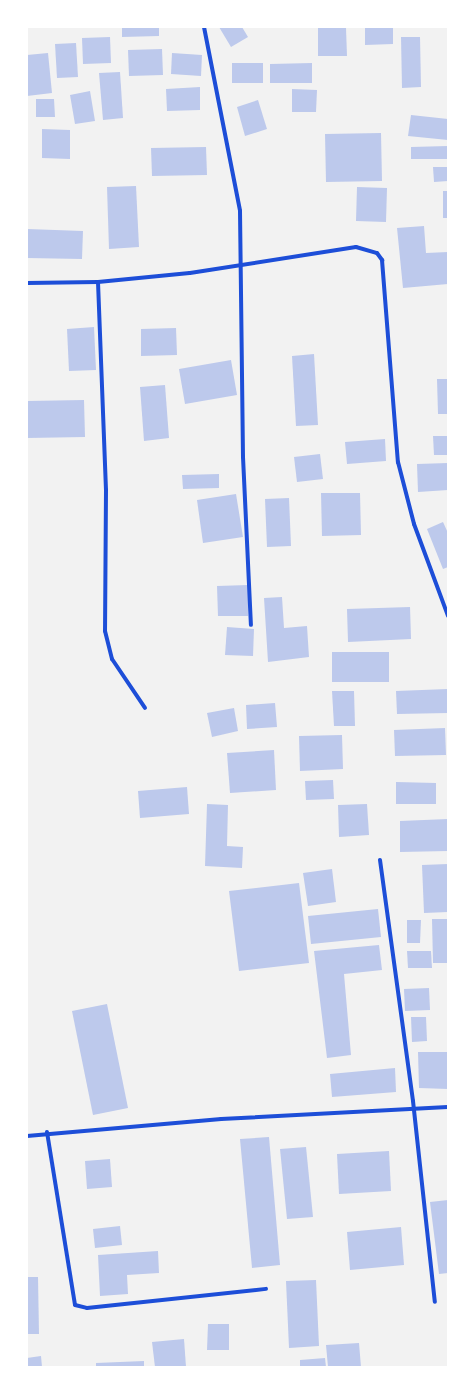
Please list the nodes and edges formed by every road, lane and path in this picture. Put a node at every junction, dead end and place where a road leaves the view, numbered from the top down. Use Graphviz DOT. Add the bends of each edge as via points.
graph roads {
  1 [pos="204,27"];
  2 [pos="242,264"];
  3 [pos="98,282"];
  4 [pos="27,283"];
  5 [pos="448,616"];
  6 [pos="251,625"];
  7 [pos="145,708"];
  8 [pos="380,860"];
  9 [pos="448,1107"];
  10 [pos="414,1109"];
  11 [pos="47,1132"];
  12 [pos="27,1136"];
  13 [pos="266,1289"];
  14 [pos="434,1302"];
  1 -- 2 [label="street" via="236,188"];
  2 -- 3 [label="street"];
  2 -- 5 [label="street" via="356,247 370,249 382,260 398,462 414,524"];
  2 -- 6 [label="street" via="243,457"];
  3 -- 4 [label="street"];
  3 -- 7 [label="street" via="106,490 105,631 112,659"];
  8 -- 10 [label="street"];
  9 -- 10 [label="street"];
  10 -- 11 [label="street"];
  10 -- 14 [label="street"];
  11 -- 12 [label="street"];
  11 -- 13 [label="street" via="75,1305 86,1308"];
}
